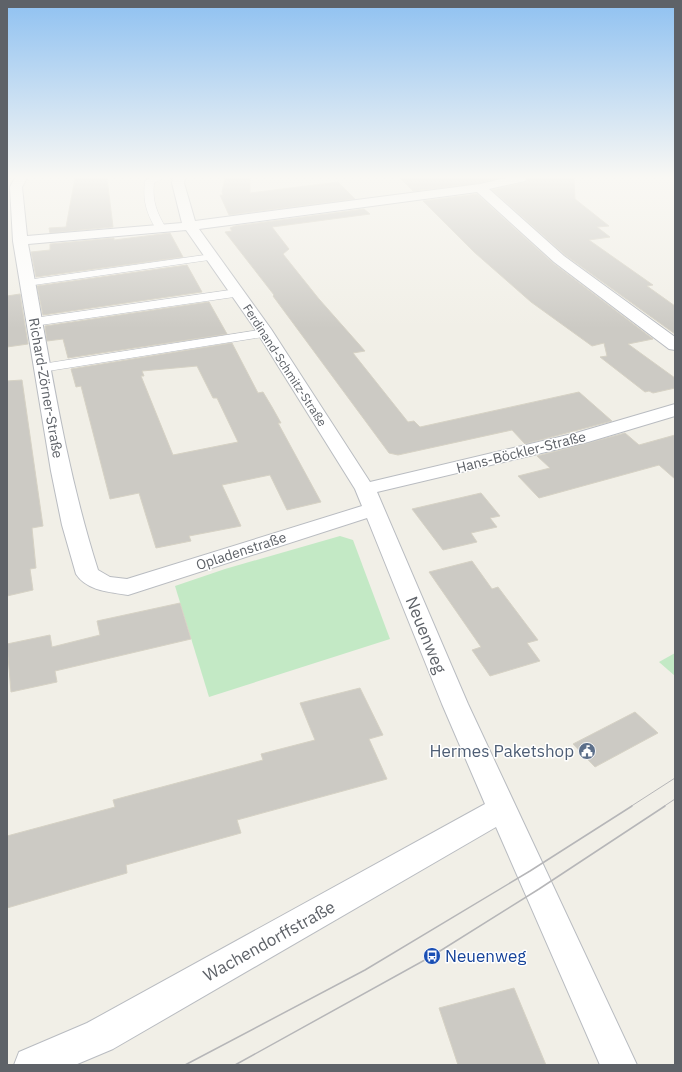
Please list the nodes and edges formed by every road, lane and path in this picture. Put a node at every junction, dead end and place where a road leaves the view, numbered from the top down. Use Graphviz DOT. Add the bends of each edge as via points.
graph roads {
  1 [pos="19,228"];
  2 [pos="161,228"];
  3 [pos="191,228"];
  4 [pos="525,228"];
  5 [pos="20,241"];
  6 [pos="212,257"];
  7 [pos="27,283"];
  8 [pos="238,293"];
  9 [pos="34,322"];
  10 [pos="265,333"];
  11 [pos="675,345"];
  12 [pos="42,368"];
  13 [pos="675,410"];
  14 [pos="369,499"];
  15 [pos="108,584"];
  16 [pos="502,809"];
  17 [pos="32,1065"];
  18 [pos="619,1065"];
  1 -- 5 [label="street, Richard-Zörner-Straße"];
  2 -- 5 [label="street"];
  3 -- 6 [label="street, Ferdinand-Schmitz-Straße"];
  4 -- 11 [label="street" via="559,259"];
  5 -- 7 [label="street, Richard-Zörner-Straße"];
  6 -- 7 [label="lane"];
  6 -- 8 [label="street, Ferdinand-Schmitz-Straße"];
  7 -- 9 [label="street, Richard-Zörner-Straße"];
  8 -- 9 [label="lane"];
  8 -- 10 [label="street, Ferdinand-Schmitz-Straße"];
  9 -- 12 [label="street, Richard-Zörner-Straße"];
  10 -- 12 [label="lane"];
  10 -- 14 [label="street, Ferdinand-Schmitz-Straße"];
  12 -- 15 [label="street, Richard-Zörner-Straße" via="61,471 83,558 88,574"];
  13 -- 14 [label="street, Hans-Böckler-Straße"];
  14 -- 15 [label="street, Opladenstraße" via="128,587"];
  14 -- 16 [label="street, Neuenweg"];
  16 -- 17 [label="street, Wachendorffstraße" via="100,1036"];
  16 -- 18 [label="street, Neuenweg"];
}
